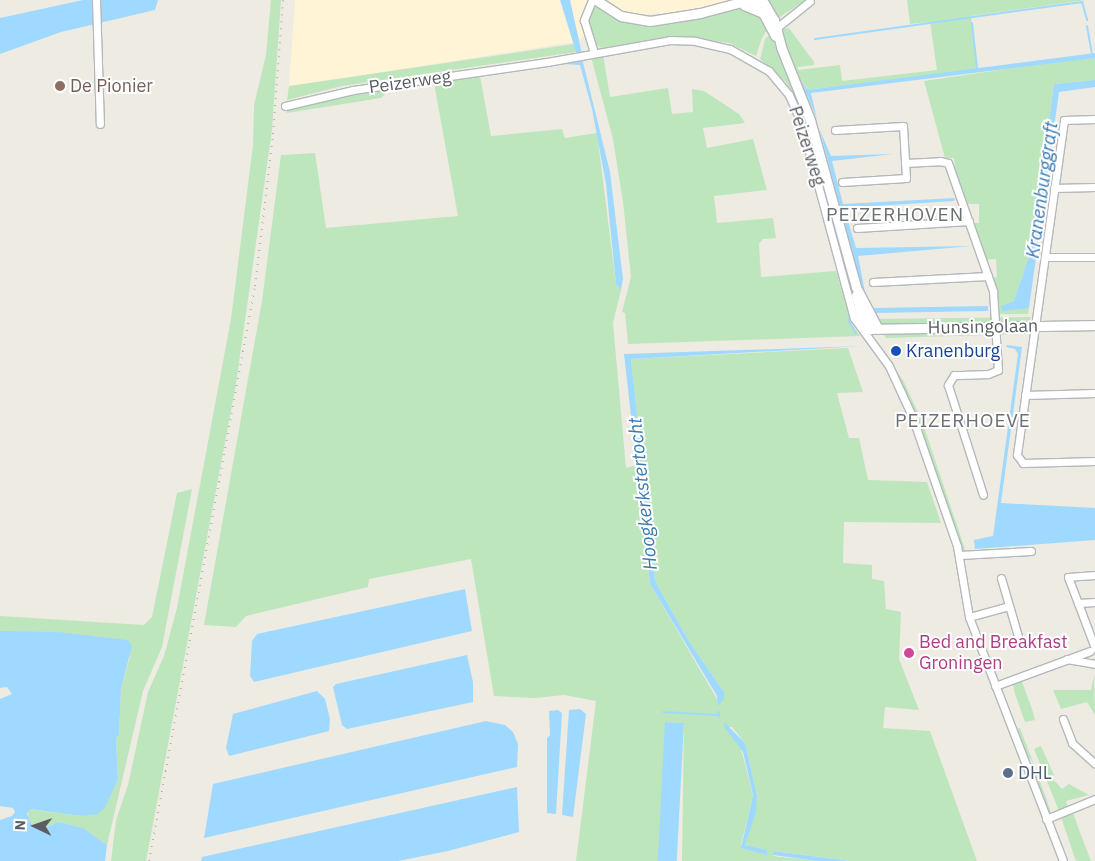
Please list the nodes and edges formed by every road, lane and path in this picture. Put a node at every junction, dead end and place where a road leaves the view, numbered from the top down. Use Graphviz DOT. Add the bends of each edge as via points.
graph roads {
  1 [pos="96,0"];
  2 [pos="594,0"];
  3 [pos="810,0"];
  4 [pos="774,30"];
  5 [pos="594,52"];
  6 [pos="285,106"];
  7 [pos="1095,119"];
  8 [pos="100,124"];
  9 [pos="835,130"];
  10 [pos="905,163"];
  11 [pos="842,182"];
  12 [pos="1095,187"];
  13 [pos="1054,188"];
  14 [pos="969,221"];
  15 [pos="857,228"];
  16 [pos="1045,257"];
  17 [pos="1095,257"];
  18 [pos="844,258"];
  19 [pos="988,276"];
  20 [pos="873,282"];
  21 [pos="1095,325"];
  22 [pos="1035,326"];
  23 [pos="997,327"];
  24 [pos="874,329"];
  25 [pos="1095,393"];
  26 [pos="1025,395"];
  27 [pos="1095,461"];
  28 [pos="983,495"];
  29 [pos="1031,551"];
  30 [pos="960,556"];
  31 [pos="1095,576"];
  32 [pos="1001,578"];
  33 [pos="1095,602"];
  34 [pos="1078,603"];
  35 [pos="1009,606"];
  36 [pos="969,617"];
  37 [pos="1018,636"];
  38 [pos="1092,650"];
  39 [pos="1067,659"];
  40 [pos="1095,664"];
  41 [pos="995,686"];
  42 [pos="1063,719"];
  43 [pos="1095,764"];
  44 [pos="1095,799"];
  45 [pos="1046,818"];
  46 [pos="1062,861"];
  1 -- 8 [label="street"];
  2 -- 4 [label="street, Peizerweg" via="621,16 650,21 749,1 764,3"];
  2 -- 5 [label="street, Peizerweg" via="585,11 584,20"];
  3 -- 4 [label="street"];
  4 -- 18 [label="street, Peizerweg" via="810,120"];
  5 -- 6 [label="street, Peizerweg" via="352,90"];
  5 -- 18 [label="street, Peizerweg" via="663,40 689,40 730,49 769,71 796,107"];
  7 -- 13 [label="street" via="1064,120"];
  9 -- 10 [label="street" via="903,126"];
  10 -- 11 [label="street" via="906,178"];
  10 -- 14 [label="street" via="946,161"];
  12 -- 13 [label="street"];
  13 -- 16 [label="street"];
  14 -- 15 [label="street"];
  14 -- 19 [label="street"];
  16 -- 17 [label="street"];
  16 -- 22 [label="street"];
  18 -- 24 [label="street, Peizerweg" via="856,287 859,311"];
  18 -- 30 [label="street, Peizerweg" via="854,318 889,366 912,416"];
  19 -- 20 [label="street"];
  19 -- 23 [label="street"];
  21 -- 22 [label="street, Hunsingolaan"];
  22 -- 23 [label="street, Hunsingolaan"];
  22 -- 26 [label="street"];
  23 -- 24 [label="street, Hunsingolaan"];
  23 -- 28 [label="street" via="998,370 988,374 954,375 948,385"];
  25 -- 26 [label="street"];
  26 -- 27 [label="street" via="1018,460"];
  29 -- 30 [label="street"];
  30 -- 36 [label="street, Peizerweg"];
  31 -- 34 [label="street" via="1068,577"];
  32 -- 35 [label="street"];
  33 -- 34 [label="street"];
  34 -- 38 [label="street"];
  35 -- 36 [label="street"];
  35 -- 37 [label="street"];
  36 -- 41 [label="street, Peizerweg"];
  38 -- 39 [label="street"];
  39 -- 40 [label="street"];
  39 -- 41 [label="street"];
  41 -- 45 [label="street, Peizerweg"];
  42 -- 43 [label="street" via="1072,743"];
  44 -- 45 [label="street"];
  45 -- 46 [label="street, Peizerweg"];
}
